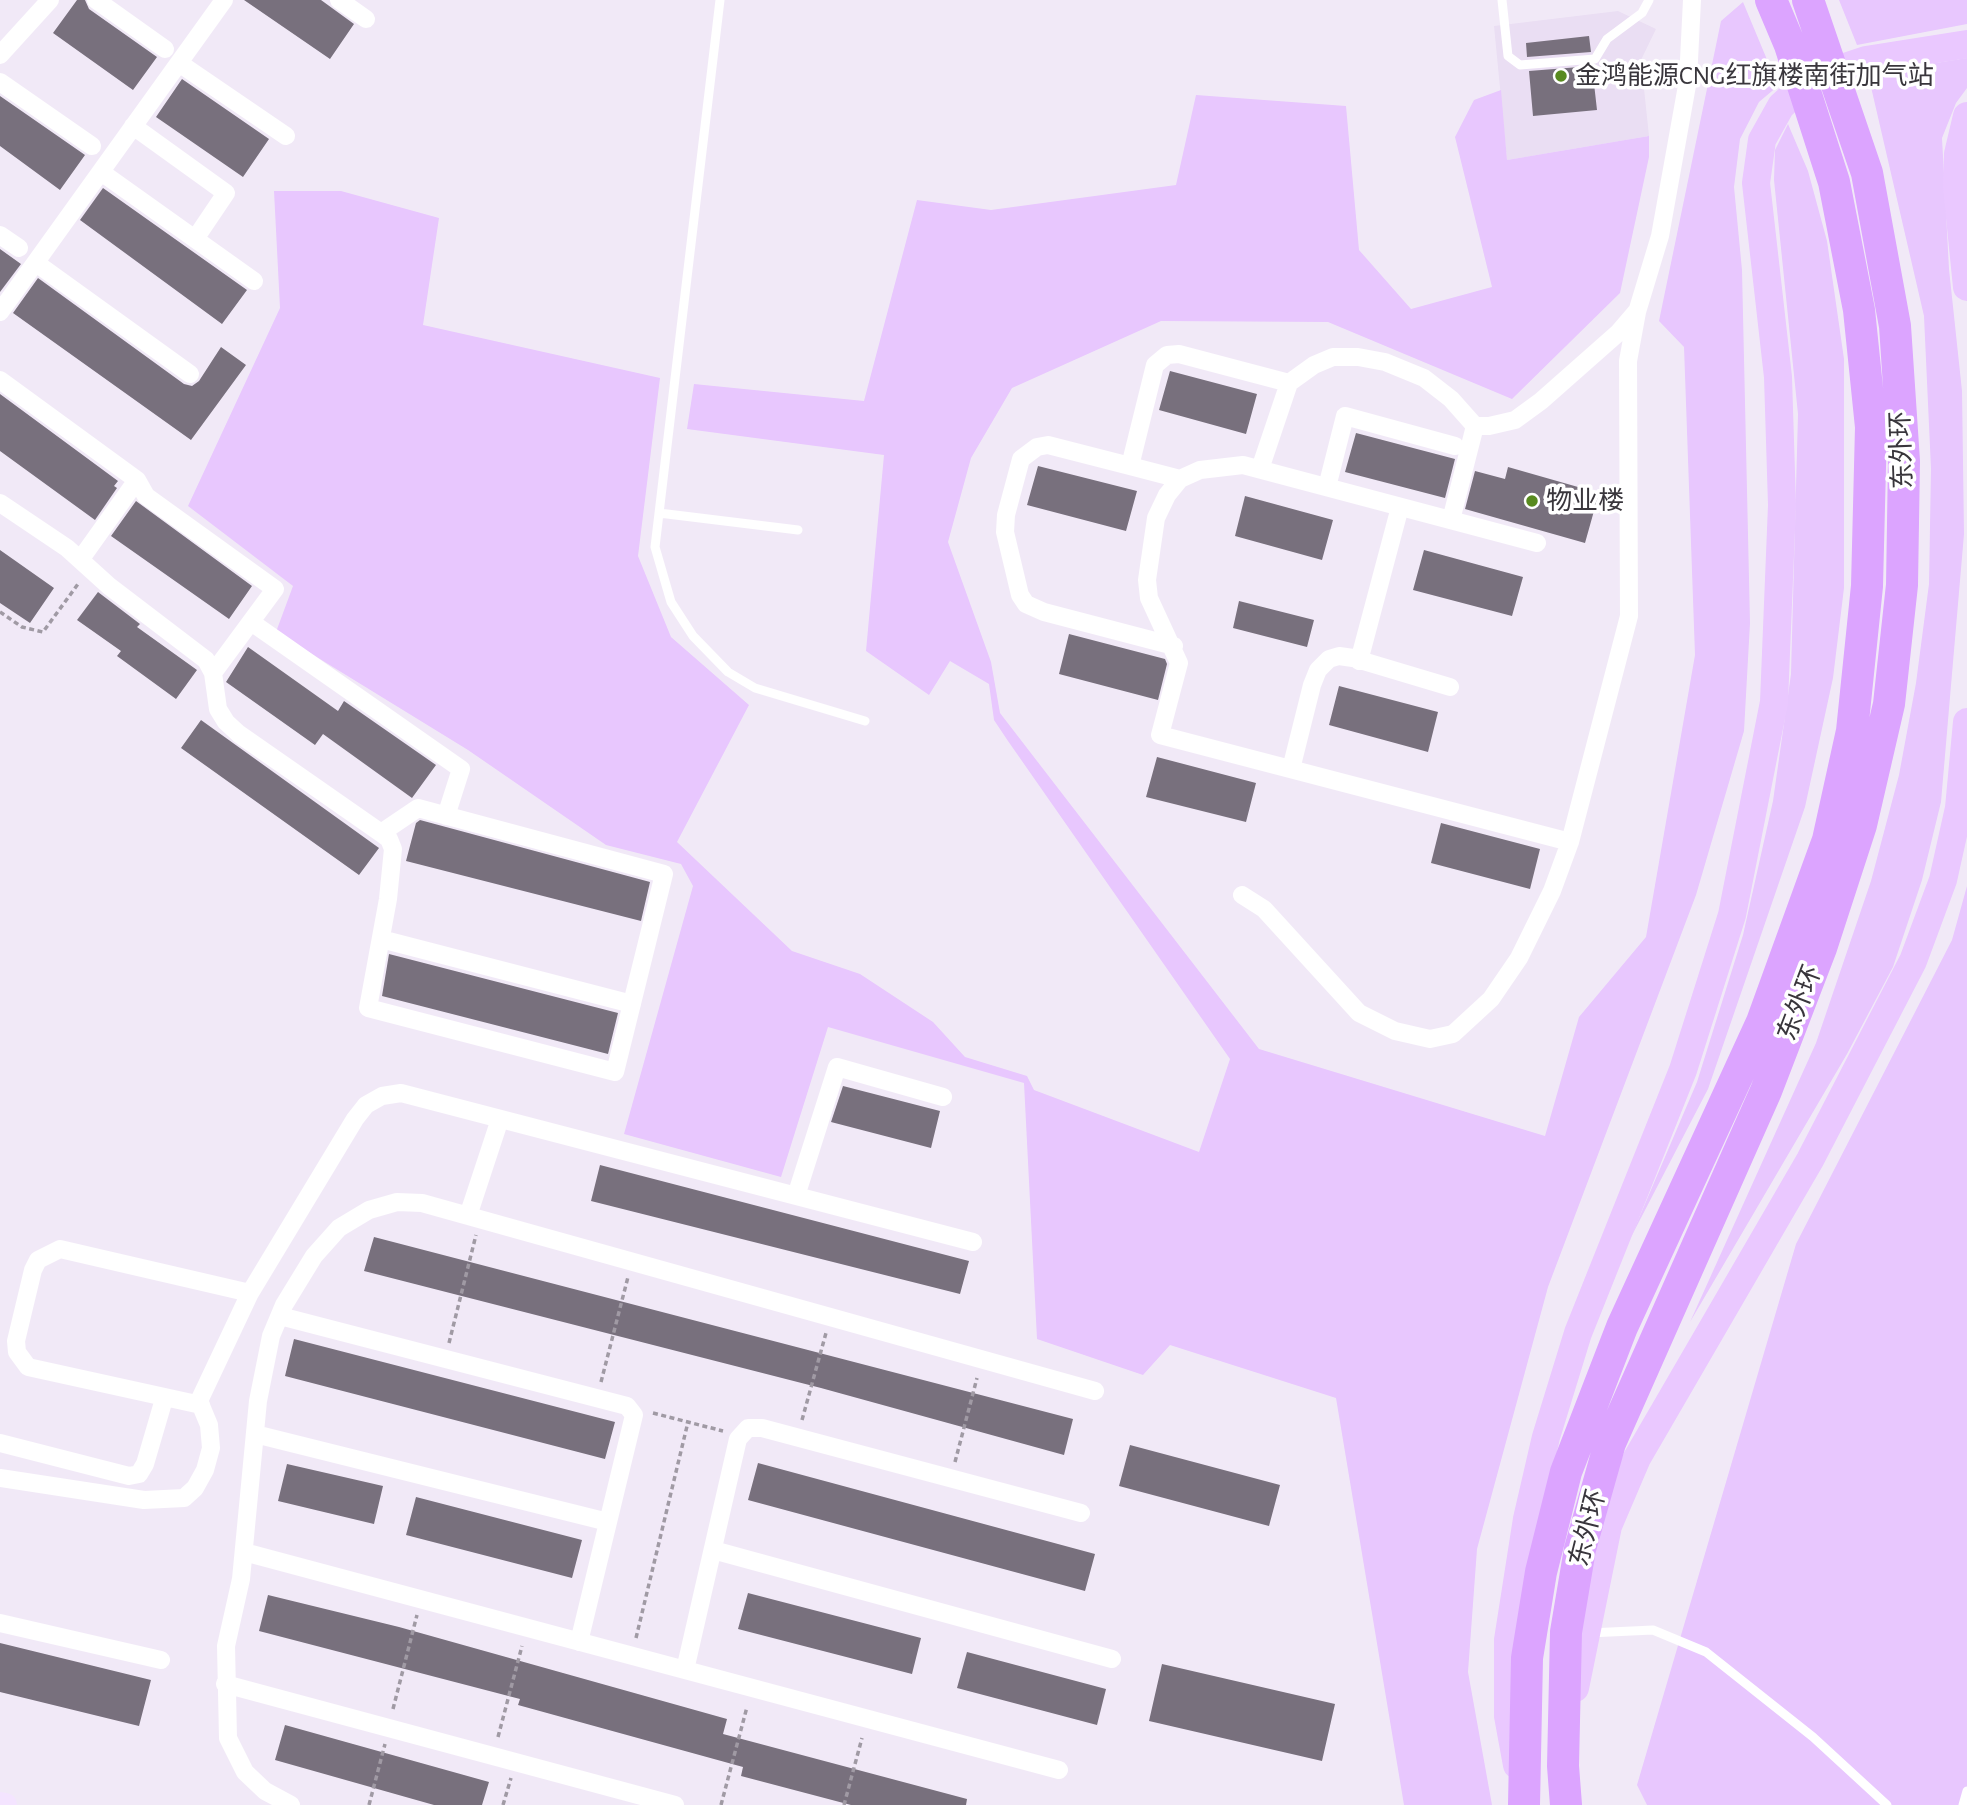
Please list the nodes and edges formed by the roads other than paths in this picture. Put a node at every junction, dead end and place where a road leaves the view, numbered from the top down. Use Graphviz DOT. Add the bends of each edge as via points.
graph roads {
  1 [pos="50,0"];
  2 [pos="96,0"];
  3 [pos="224,0"];
  4 [pos="339,0"];
  5 [pos="720,0"];
  6 [pos="1502,0"];
  7 [pos="1649,0"];
  8 [pos="1692,0"];
  9 [pos="1771,0"];
  10 [pos="1808,0"];
  11 [pos="366,19"];
  12 [pos="1967,44"];
  13 [pos="165,49"];
  14 [pos="0,55"];
  15 [pos="179,63"];
  16 [pos="0,82"];
  17 [pos="1967,116"];
  18 [pos="133,127"];
  19 [pos="286,136"];
  20 [pos="92,146"];
  21 [pos="101,172"];
  22 [pos="0,235"];
  23 [pos="195,239"];
  24 [pos="19,248"];
  25 [pos="36,262"];
  26 [pos="254,281"];
  27 [pos="1967,287"];
  28 [pos="0,312"];
  29 [pos="1637,312"];
  30 [pos="190,374"];
  31 [pos="0,380"];
  32 [pos="1289,383"];
  33 [pos="1475,426"];
  34 [pos="1455,446"];
  35 [pos="1130,466"];
  36 [pos="1260,469"];
  37 [pos="1180,479"];
  38 [pos="137,480"];
  39 [pos="1327,487"];
  40 [pos="0,503"];
  41 [pos="1400,507"];
  42 [pos="659,513"];
  43 [pos="1451,520"];
  44 [pos="799,530"];
  45 [pos="1537,543"];
  46 [pos="85,564"];
  47 [pos="251,622"];
  48 [pos="1174,646"];
  49 [pos="1359,661"];
  50 [pos="213,673"];
  51 [pos="1450,687"];
  52 [pos="865,721"];
  53 [pos="1967,722"];
  54 [pos="1291,769"];
  55 [pos="446,816"];
  56 [pos="381,833"];
  57 [pos="1570,842"];
  58 [pos="1242,895"];
  59 [pos="381,939"];
  60 [pos="632,1004"];
  61 [pos="943,1097"];
  62 [pos="500,1119"];
  63 [pos="796,1196"];
  64 [pos="474,1218"];
  65 [pos="973,1242"];
  66 [pos="250,1293"];
  67 [pos="280,1316"];
  68 [pos="1095,1391"];
  69 [pos="164,1399"];
  70 [pos="201,1405"];
  71 [pos="255,1434"];
  72 [pos="0,1443"];
  73 [pos="0,1478"];
  74 [pos="1081,1513"];
  75 [pos="608,1522"];
  76 [pos="713,1550"];
  77 [pos="244,1552"];
  78 [pos="0,1623"];
  79 [pos="1584,1634"];
  80 [pos="579,1642"];
  81 [pos="162,1660"];
  82 [pos="1112,1660"];
  83 [pos="685,1670"];
  84 [pos="225,1685"];
  85 [pos="1563,1766"];
  86 [pos="1059,1770"];
  87 [pos="1967,1791"];
  88 [pos="0,1804"];
  89 [pos="5,1805"];
  90 [pos="291,1805"];
  91 [pos="675,1805"];
  92 [pos="1524,1805"];
  93 [pos="1566,1805"];
  94 [pos="1887,1805"];
  95 [pos="1963,1805"];
  1 -- 14 [label="street"];
  2 -- 13 [label="street"];
  3 -- 15 [label="street"];
  4 -- 11 [label="street"];
  5 -- 42 [label="lane"];
  6 -- 7 [label="lane" via="1508,56 1520,65 1595,59 1607,38 1642,13"];
  8 -- 29 [label="street" via="1688,80 1660,236"];
  9 -- 92 [label="highway" via="1834,182 1859,310 1871,427 1867,586 1852,731 1828,840 1762,1022 1622,1327 1566,1472 1541,1572 1527,1658"];
  10 -- 85 [label="highway, 东外环" via="1867,173 1895,326 1904,461 1902,585 1889,704 1861,825 1816,961 1766,1091 1610,1443 1580,1549 1566,1632"];
  12 -- 92 [label="main road" via="1866,60 1812,78 1781,106 1762,140 1756,183 1779,377 1782,505 1774,702 1732,915 1683,1070 1578,1333 1527,1519 1508,1640 1508,1716"];
  15 -- 18 [label="street"];
  15 -- 19 [label="street"];
  16 -- 20 [label="street"];
  17 -- 27 [label="main road" via="1957,187"];
  18 -- 21 [label="street"];
  18 -- 23 [label="street" via="226,193"];
  21 -- 23 [label="street"];
  21 -- 25 [label="street"];
  22 -- 24 [label="street"];
  23 -- 26 [label="street"];
  25 -- 28 [label="street"];
  25 -- 30 [label="street"];
  29 -- 33 [label="street" via="1515,420"];
  29 -- 57 [label="street" via="1628,361 1629,616"];
  31 -- 38 [label="street"];
  32 -- 33 [label="street" via="1333,357 1385,362 1424,378"];
  32 -- 35 [label="street" via="1179,354 1167,355 1155,365"];
  32 -- 36 [label="street"];
  33 -- 43 [label="street"];
  34 -- 39 [label="street" via="1345,416"];
  35 -- 37 [label="street"];
  35 -- 48 [label="street" via="1048,445 1021,459 1005,531 1020,595 1026,604 1044,612"];
  36 -- 37 [label="street" via="1223,466"];
  36 -- 39 [label="street"];
  37 -- 48 [label="street" via="1156,518 1147,580 1149,598"];
  38 -- 46 [label="street"];
  38 -- 47 [label="street" via="146,496 275,589"];
  39 -- 41 [label="street"];
  40 -- 46 [label="street"];
  41 -- 43 [label="street"];
  41 -- 49 [label="street"];
  42 -- 44 [label="lane"];
  42 -- 52 [label="lane" via="655,547 671,602 693,636 728,672 755,688"];
  43 -- 45 [label="street"];
  46 -- 50 [label="street" via="206,660"];
  47 -- 50 [label="street"];
  47 -- 55 [label="street" via="461,769"];
  48 -- 54 [label="street" via="1179,663 1160,734"];
  49 -- 51 [label="street"];
  49 -- 54 [label="street" via="1339,656 1318,670"];
  50 -- 56 [label="street" via="218,709 226,722"];
  53 -- 79 [label="main road" via="1959,808 1943,880 1913,961 1810,1160 1637,1458 1608,1526"];
  54 -- 57 [label="street"];
  55 -- 56 [label="street" via="418,808"];
  55 -- 60 [label="street" via="664,874"];
  56 -- 59 [label="street" via="393,849"];
  57 -- 58 [label="street" via="1519,958 1491,999 1452,1034 1430,1039 1395,1031 1359,1013 1264,909"];
  59 -- 60 [label="street"];
  59 -- 60 [label="street" via="368,1008 394,1015 615,1072"];
  61 -- 63 [label="street" via="837,1067"];
  62 -- 63 [label="street"];
  62 -- 64 [label="street"];
  62 -- 66 [label="street" via="401,1093 366,1105"];
  63 -- 65 [label="street"];
  64 -- 67 [label="street" via="422,1203 397,1202 369,1210 339,1228 314,1256"];
  64 -- 68 [label="street"];
  66 -- 69 [label="street" via="60,1249 37,1260 16,1341 22,1361 28,1367"];
  66 -- 70 [label="street"];
  67 -- 71 [label="street" via="264,1367"];
  67 -- 75 [label="street" via="627,1406 634,1415"];
  69 -- 70 [label="street"];
  69 -- 72 [label="street" via="139,1474 129,1476"];
  70 -- 73 [label="street" via="211,1448 205,1470 184,1498 144,1500"];
  71 -- 75 [label="street"];
  71 -- 77 [label="street"];
  74 -- 76 [label="street" via="798,1437 748,1428 741,1436"];
  75 -- 80 [label="street"];
  76 -- 82 [label="street"];
  76 -- 83 [label="street"];
  77 -- 80 [label="street"];
  77 -- 84 [label="street" via="226,1646"];
  78 -- 81 [label="street"];
  79 -- 85 [label="main road"];
  79 -- 94 [label="lane" via="1653,1630 1706,1652 1813,1737"];
  80 -- 83 [label="street"];
  83 -- 86 [label="street"];
  84 -- 90 [label="street" via="233,1751 245,1772 265,1791"];
  84 -- 91 [label="street"];
  85 -- 93 [label="highway, 东外环"];
  87 -- 95 [label="lane"];
  88 -- 89 [label="street"];
}
